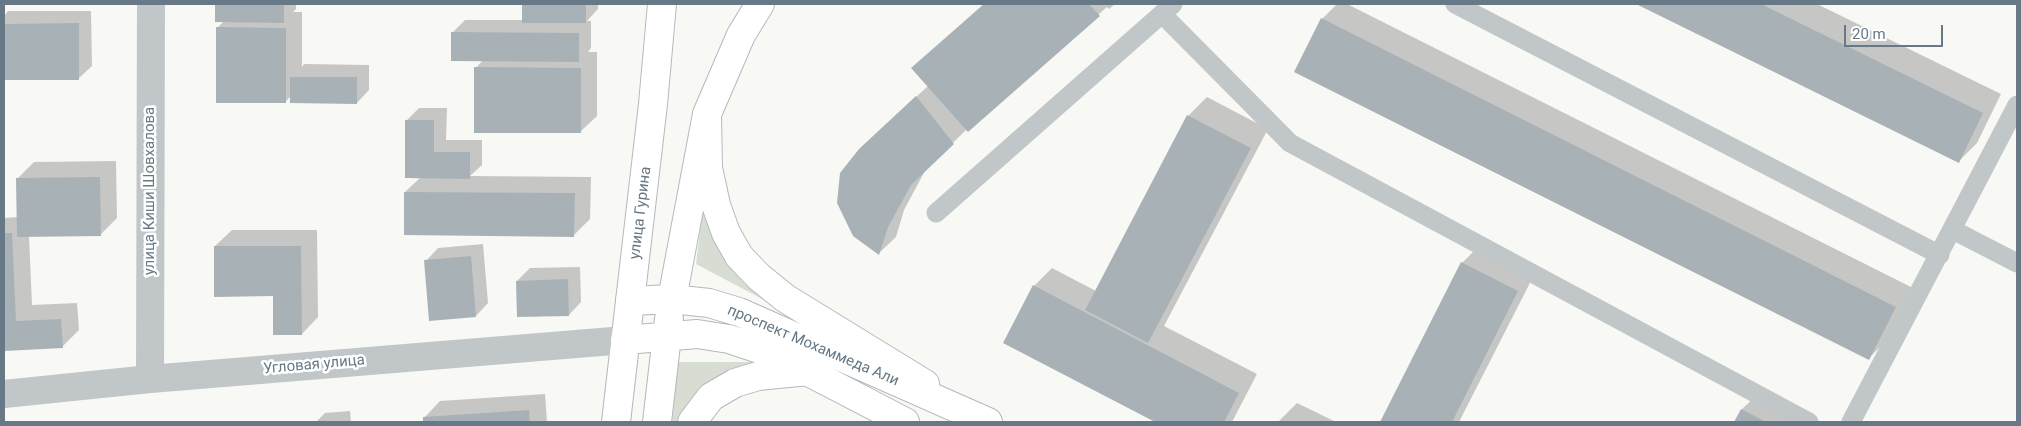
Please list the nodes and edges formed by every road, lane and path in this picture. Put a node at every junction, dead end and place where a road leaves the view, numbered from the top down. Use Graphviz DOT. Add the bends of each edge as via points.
graph roads {
  1 [pos="151,4"];
  2 [pos="662,4"];
  3 [pos="760,4"];
  4 [pos="1455,4"];
  5 [pos="1167,9"];
  6 [pos="2017,105"];
  7 [pos="707,114"];
  8 [pos="936,213"];
  9 [pos="1953,230"];
  10 [pos="1940,255"];
  11 [pos="2017,262"];
  12 [pos="672,299"];
  13 [pos="630,301"];
  14 [pos="666,336"];
  15 [pos="625,340"];
  16 [pos="808,371"];
  17 [pos="150,379"];
  18 [pos="4,394"];
  19 [pos="616,422"];
  20 [pos="657,422"];
  21 [pos="692,422"];
  22 [pos="905,422"];
  23 [pos="990,422"];
  24 [pos="1810,422"];
  25 [pos="1851,422"];
  1 -- 17 [label="street, улица Киши Шовхалова"];
  2 -- 13 [label="main road, улица Гурина"];
  3 -- 7 [label="main road" via="741,35"];
  4 -- 10 [label="lane"];
  5 -- 8 [label="lane"];
  5 -- 24 [label="lane" via="1290,143"];
  6 -- 9 [label="lane"];
  7 -- 12 [label="main road"];
  7 -- 23 [label="main road" via="708,168 716,205 739,256 785,298"];
  9 -- 10 [label="lane"];
  9 -- 11 [label="lane"];
  10 -- 25 [label="lane"];
  12 -- 13 [label="main road, проспект Мохаммеда Али"];
  12 -- 14 [label="main road"];
  12 -- 23 [label="main road, проспект Мохаммеда Али" via="709,303 739,312"];
  13 -- 15 [label="main road, улица Гурина"];
  14 -- 15 [label="main road, проспект Мохаммеда Али"];
  14 -- 16 [label="main road, проспект Мохаммеда Али" via="697,334 728,339 774,354"];
  14 -- 20 [label="main road"];
  15 -- 17 [label="street, Угловая улица"];
  15 -- 19 [label="main road, улица Гурина"];
  16 -- 21 [label="main road" via="758,376 735,383 711,396"];
  16 -- 22 [label="main road, проспект Мохаммеда Али"];
  17 -- 18 [label="street, Угловая улица"];
}
